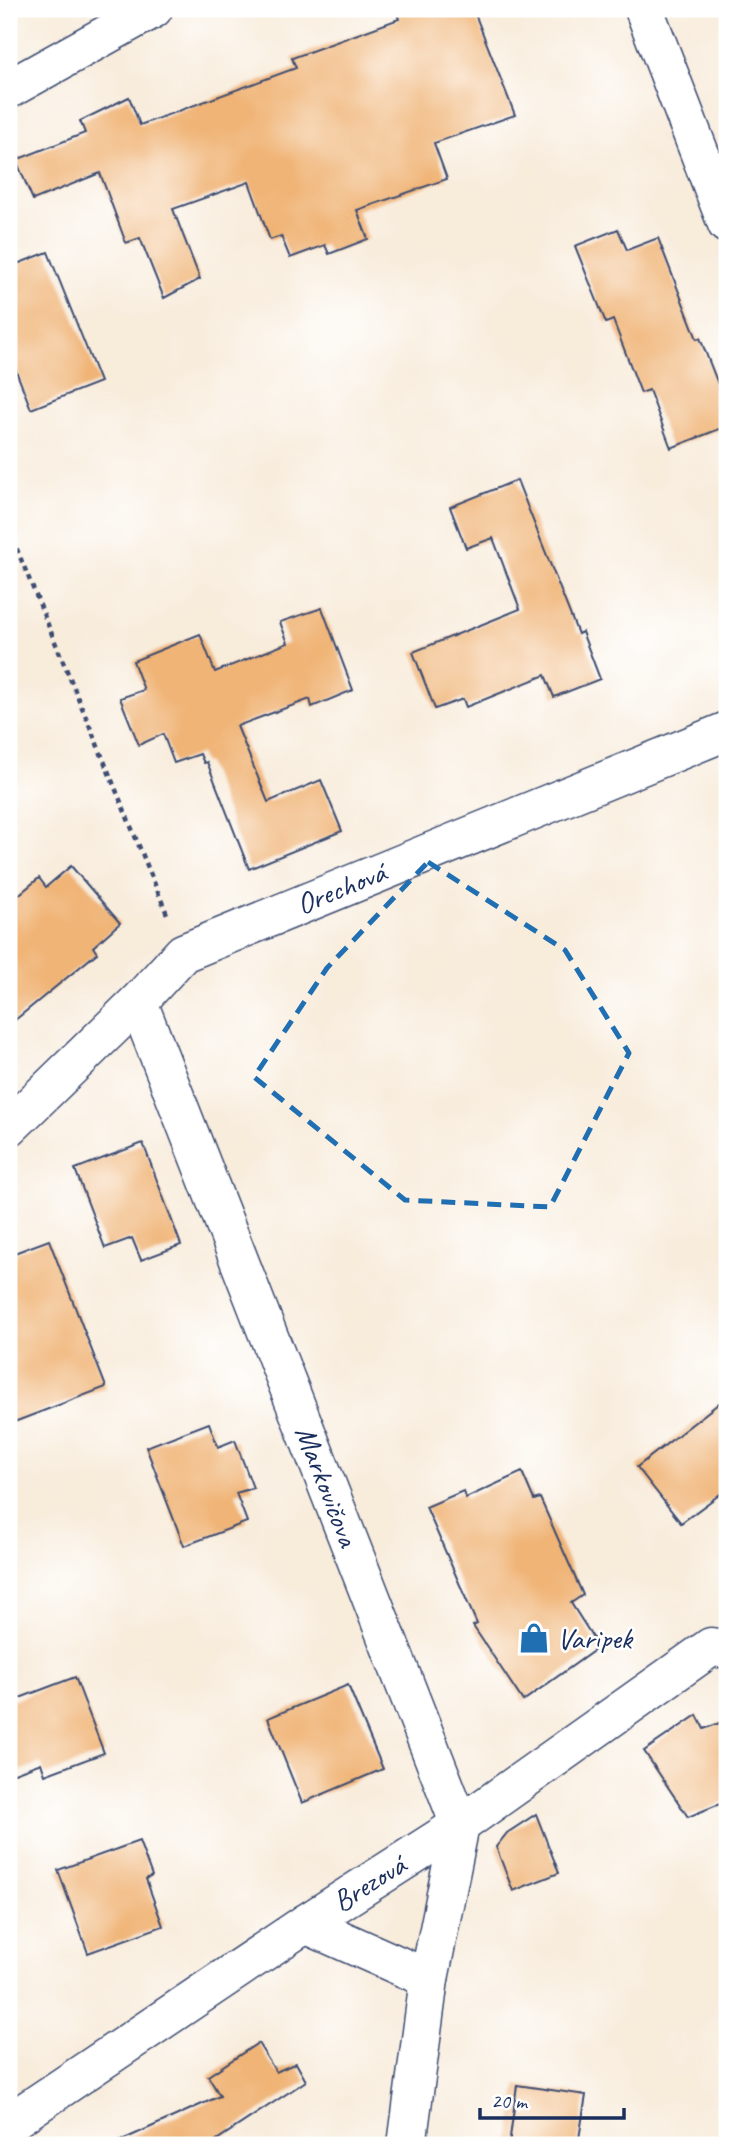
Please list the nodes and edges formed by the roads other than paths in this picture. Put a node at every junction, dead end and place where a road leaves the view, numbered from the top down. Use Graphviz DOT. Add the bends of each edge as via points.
graph roads {
  1 [pos="153,9"];
  2 [pos="644,9"];
  3 [pos="9,89"];
  4 [pos="727,224"];
  5 [pos="727,731"];
  6 [pos="138,1002"];
  7 [pos="9,1127"];
  8 [pos="727,1649"];
  9 [pos="460,1825"];
  10 [pos="305,1924"];
  11 [pos="429,1979"];
  12 [pos="9,2123"];
  13 [pos="407,2145"];
  1 -- 3 [label="street"];
  2 -- 4 [label="street"];
  5 -- 6 [label="street, Orechová" via="183,953"];
  6 -- 7 [label="street, Orechová"];
  6 -- 9 [label="street, Markovičova"];
  8 -- 9 [label="street, Brezová" via="711,1647"];
  9 -- 10 [label="street, Brezová"];
  9 -- 11 [label="street"];
  10 -- 11 [label="street"];
  10 -- 12 [label="street, Brezová"];
  11 -- 13 [label="street"];
}
